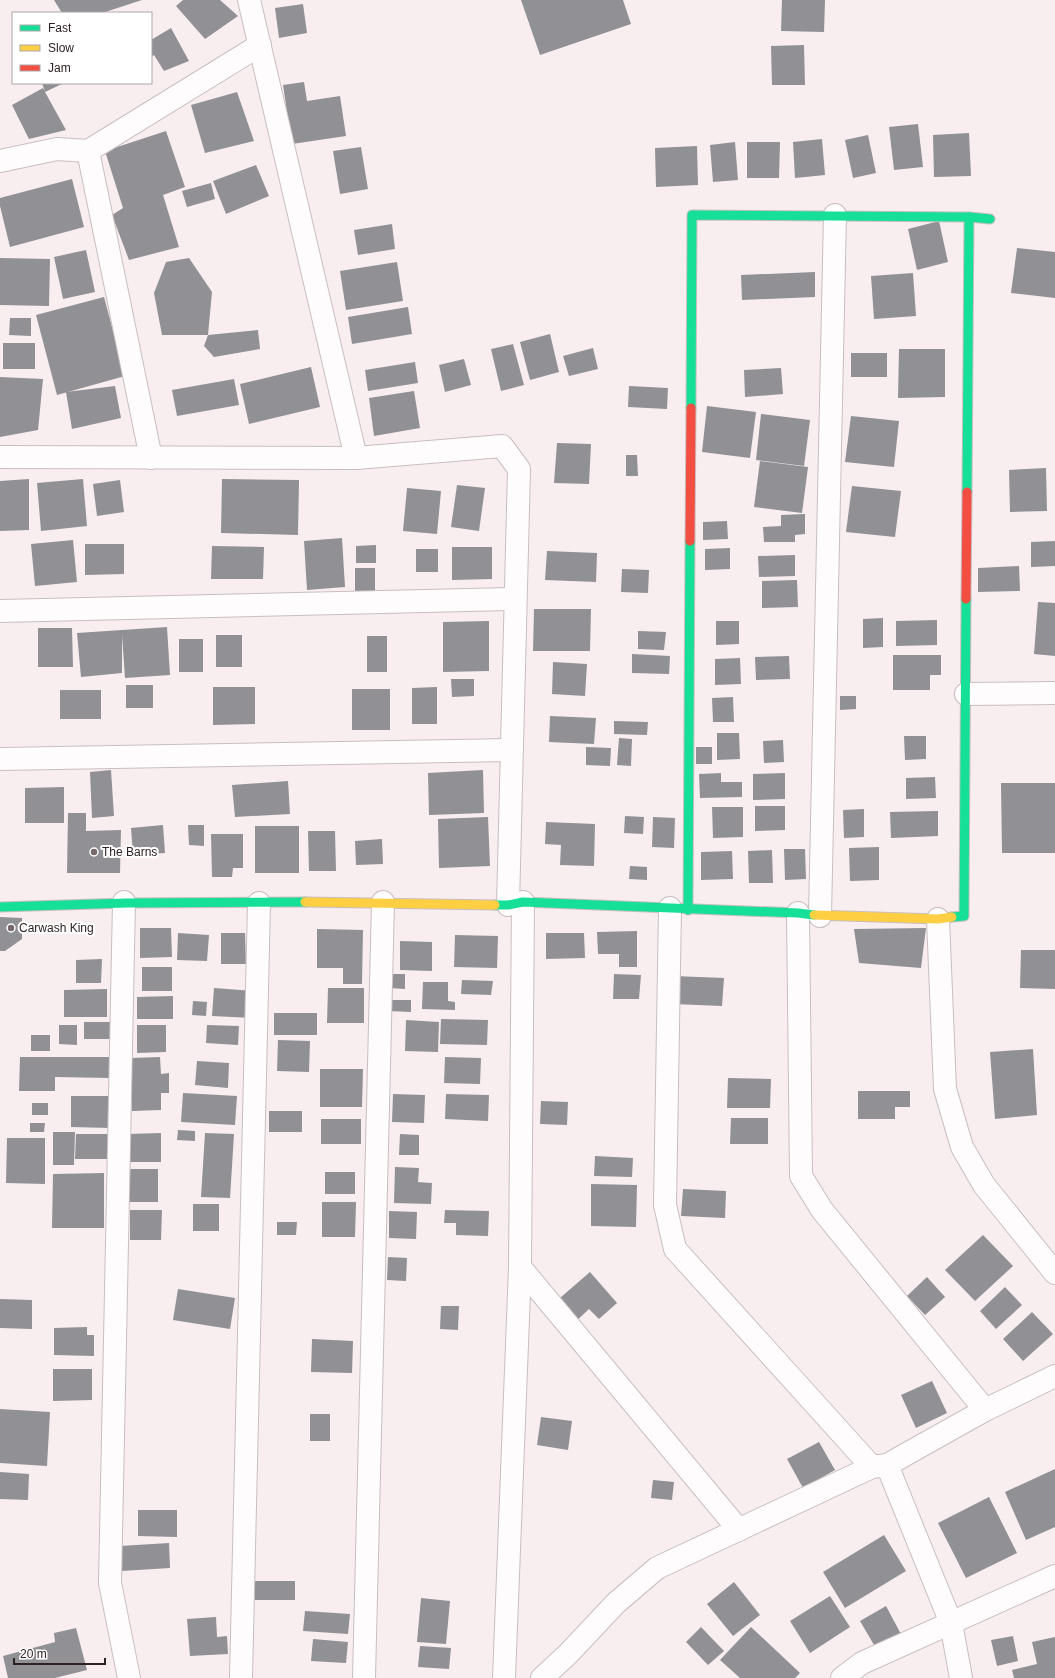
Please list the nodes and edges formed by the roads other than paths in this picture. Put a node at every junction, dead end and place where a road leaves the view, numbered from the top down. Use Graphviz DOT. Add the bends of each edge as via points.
graph roads {
  1 [pos="249,0"];
  2 [pos="260,46"];
  3 [pos="88,150"];
  4 [pos="0,161"];
  5 [pos="835,215"];
  6 [pos="969,217"];
  7 [pos="990,219"];
  8 [pos="0,457"];
  9 [pos="151,458"];
  10 [pos="356,458"];
  11 [pos="515,599"];
  12 [pos="0,611"];
  13 [pos="966,694"];
  14 [pos="1055,694"];
  15 [pos="512,750"];
  16 [pos="0,759"];
  17 [pos="124,902"];
  18 [pos="383,902"];
  19 [pos="259,903"];
  20 [pos="516,904"];
  21 [pos="0,907"];
  22 [pos="679,909"];
  23 [pos="798,913"];
  24 [pos="820,916"];
  25 [pos="938,919"];
  26 [pos="520,1267"];
  27 [pos="1055,1273"];
  28 [pos="1055,1376"];
  29 [pos="985,1410"];
  30 [pos="880,1466"];
  31 [pos="739,1530"];
  32 [pos="1055,1576"];
  33 [pos="951,1623"];
  34 [pos="129,1678"];
  35 [pos="242,1678"];
  36 [pos="364,1678"];
  37 [pos="504,1678"];
  38 [pos="542,1678"];
  39 [pos="842,1678"];
  40 [pos="961,1678"];
  1 -- 2 [label="street"];
  2 -- 3 [label="street"];
  2 -- 10 [label="street"];
  3 -- 4 [label="street" via="57,149"];
  3 -- 9 [label="street"];
  5 -- 6 [label="street"];
  5 -- 22 [label="street" via="692,215"];
  5 -- 24 [label="street"];
  6 -- 7 [label="street"];
  6 -- 13 [label="street"];
  8 -- 9 [label="street"];
  9 -- 10 [label="street"];
  10 -- 11 [label="street" via="502,446 519,469"];
  11 -- 12 [label="street"];
  11 -- 15 [label="street"];
  13 -- 14 [label="street"];
  13 -- 25 [label="street" via="964,916"];
  15 -- 16 [label="street"];
  15 -- 20 [label="street"];
  17 -- 19 [label="street"];
  17 -- 21 [label="street"];
  17 -- 34 [label="street" via="110,1583"];
  18 -- 19 [label="street"];
  18 -- 20 [label="street"];
  18 -- 36 [label="street"];
  19 -- 35 [label="street"];
  20 -- 22 [label="street"];
  20 -- 26 [label="street"];
  22 -- 23 [label="street"];
  22 -- 30 [label="street" via="665,1205 675,1250"];
  23 -- 24 [label="street"];
  23 -- 29 [label="street" via="801,1176 822,1210"];
  24 -- 25 [label="street"];
  25 -- 27 [label="street" via="945,1088 962,1147 984,1185"];
  26 -- 31 [label="street"];
  26 -- 37 [label="street"];
  28 -- 29 [label="street"];
  29 -- 30 [label="street"];
  30 -- 31 [label="street"];
  30 -- 33 [label="street"];
  31 -- 38 [label="street" via="657,1568 616,1603"];
  32 -- 33 [label="street"];
  33 -- 39 [label="street" via="862,1663"];
  33 -- 40 [label="street"];
}
